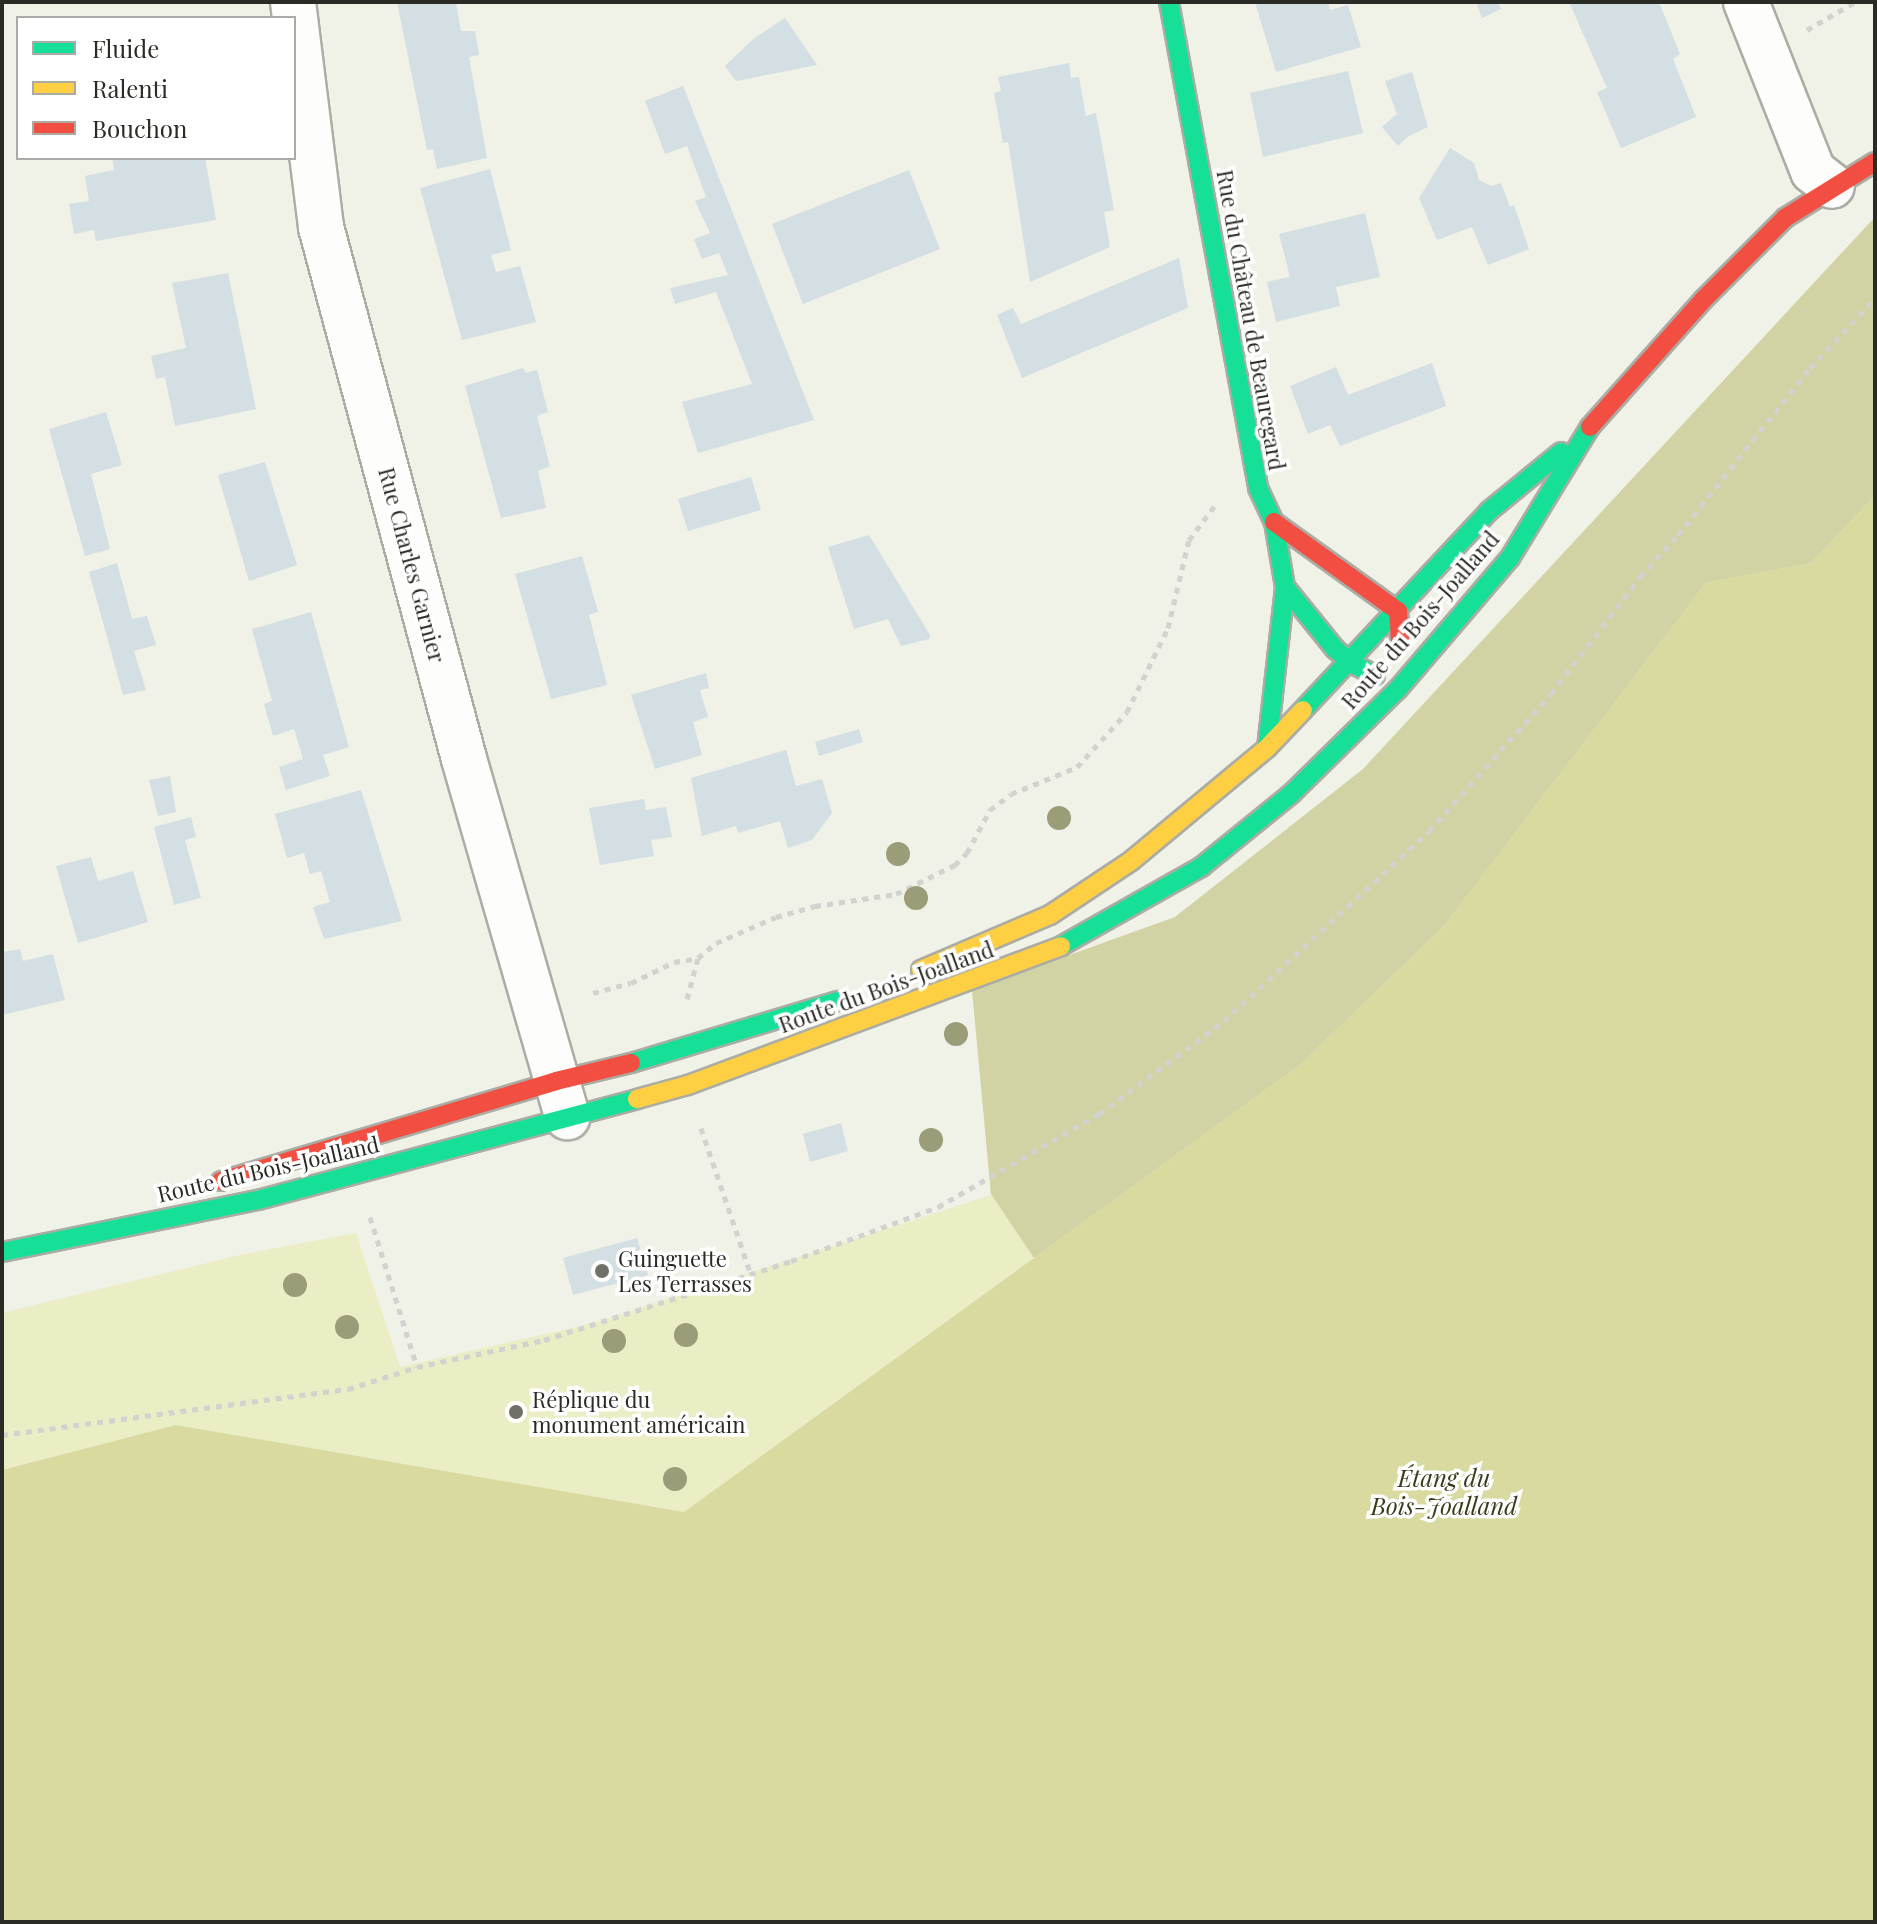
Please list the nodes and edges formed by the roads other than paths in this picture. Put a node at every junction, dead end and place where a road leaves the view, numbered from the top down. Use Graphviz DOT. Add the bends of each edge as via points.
graph roads {
  1 [pos="1169,2"];
  2 [pos="1746,2"];
  3 [pos="296,26"];
  4 [pos="1875,162"];
  5 [pos="1832,186"];
  6 [pos="1587,431"];
  7 [pos="1274,522"];
  8 [pos="1285,587"];
  9 [pos="1398,611"];
  10 [pos="1351,663"];
  11 [pos="1368,679"];
  12 [pos="1398,689"];
  13 [pos="1312,746"];
  14 [pos="1267,748"];
  15 [pos="1291,794"];
  16 [pos="905,976"];
  17 [pos="862,993"];
  18 [pos="562,1101"];
  19 [pos="198,1188"];
  20 [pos="168,1198"];
  21 [pos="2,1252"];
  1 -- 7 [label="street, Rue du Château de Beauregard" via="1258,488"];
  2 -- 5 [label="street" via="1813,171"];
  3 -- 18 [label="street, Rue Charles Garnier" via="321,227"];
  4 -- 5 [label="street, Route du Bois-Joalland"];
  5 -- 6 [label="street, Route du Bois-Joalland" via="1785,218 1704,299"];
  6 -- 9 [label="street, Route du Bois-Joalland" via="1489,511"];
  6 -- 12 [label="street, Route du Bois-Joalland" via="1510,558"];
  7 -- 8 [label="street, Rue du Château de Beauregard"];
  7 -- 9 [label="street"];
  8 -- 10 [label="street"];
  8 -- 14 [label="street, Rue du Château de Beauregard"];
  9 -- 10 [label="street, Route du Bois-Joalland"];
  9 -- 11 [label="street" via="1401,647"];
  10 -- 11 [label="street"];
  10 -- 14 [label="street, Route du Bois-Joalland"];
  11 -- 12 [label="street"];
  12 -- 15 [label="street, Route du Bois-Joalland"];
  13 -- 15 [label="street"];
  14 -- 16 [label="street, Route du Bois-Joalland" via="1131,861 1050,915"];
  15 -- 18 [label="street, Route du Bois-Joalland" via="1201,867 1064,945 688,1085"];
  17 -- 18 [label="street, Route du Bois-Joalland" via="678,1051"];
  18 -- 19 [label="street, Route du Bois-Joalland"];
  18 -- 21 [label="street, Route du Bois-Joalland" via="449,1136 397,1163 258,1200"];
  20 -- 21 [label="street, Route du Bois-Joalland"];
}
